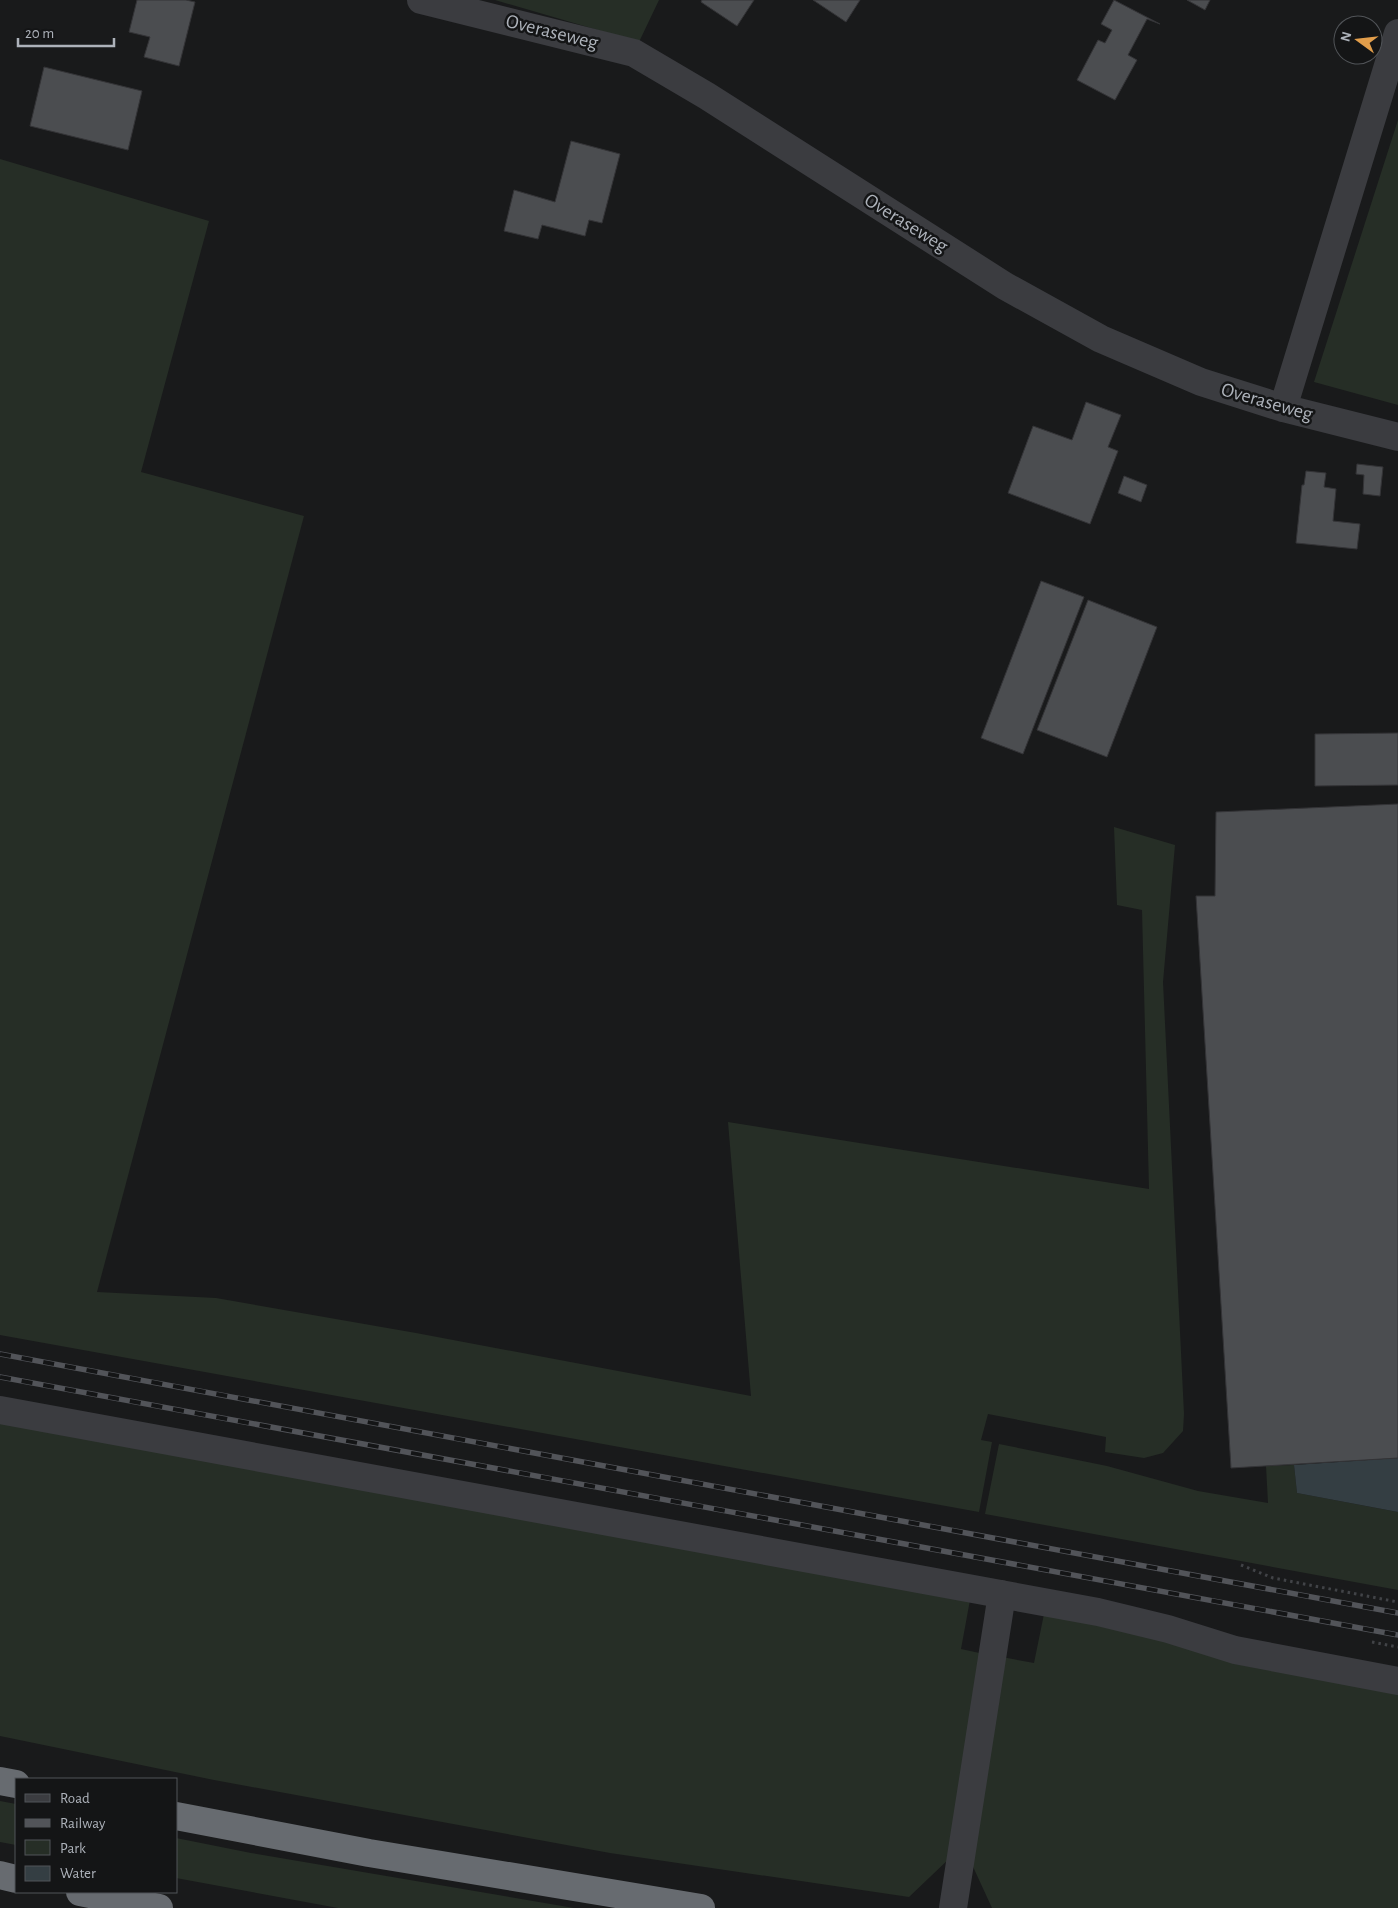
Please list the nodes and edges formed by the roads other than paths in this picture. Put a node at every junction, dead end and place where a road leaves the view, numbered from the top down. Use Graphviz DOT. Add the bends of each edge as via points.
graph roads {
  1 [pos="421,0"];
  2 [pos="471,6"];
  3 [pos="1398,33"];
  4 [pos="1284,408"];
  5 [pos="1398,437"];
  6 [pos="0,1410"];
  7 [pos="1002,1594"];
  8 [pos="1398,1680"];
  9 [pos="0,1781"];
  10 [pos="15,1784"];
  11 [pos="178,1816"];
  12 [pos="0,1876"];
  13 [pos="15,1879"];
  14 [pos="85,1893"];
  15 [pos="159,1908"];
  16 [pos="701,1908"];
  17 [pos="953,1908"];
  1 -- 2 [label="street, Overaseweg"];
  2 -- 4 [label="street, Overaseweg" via="634,53 1005,286 1084,329 1201,382"];
  3 -- 4 [label="street"];
  4 -- 5 [label="street, Overaseweg"];
  6 -- 7 [label="street"];
  7 -- 8 [label="street" via="1098,1612 1235,1650"];
  7 -- 17 [label="street"];
  9 -- 10 [label="highway"];
  11 -- 16 [label="highway"];
  12 -- 13 [label="highway"];
  14 -- 15 [label="highway"];
}
